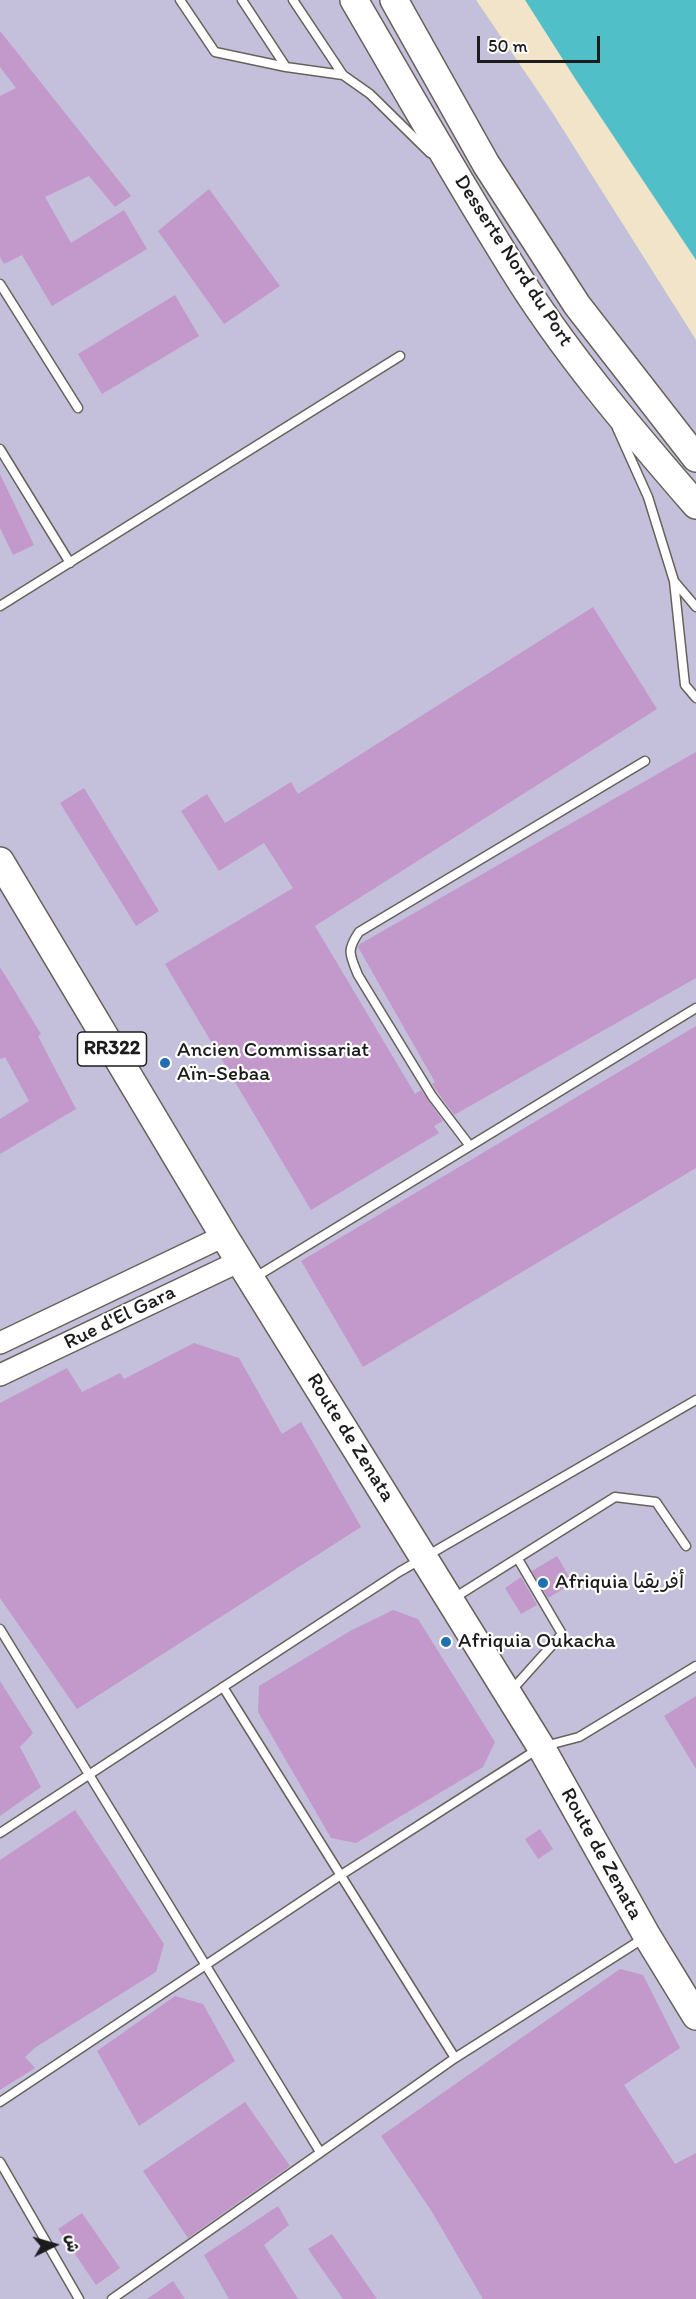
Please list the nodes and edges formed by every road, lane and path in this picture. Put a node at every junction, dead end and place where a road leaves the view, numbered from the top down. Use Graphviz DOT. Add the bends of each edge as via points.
graph roads {
  1 [pos="180,0"];
  2 [pos="242,0"];
  3 [pos="293,0"];
  4 [pos="354,0"];
  5 [pos="394,0"];
  6 [pos="286,67"];
  7 [pos="343,75"];
  8 [pos="464,187"];
  9 [pos="0,284"];
  10 [pos="400,356"];
  11 [pos="597,384"];
  12 [pos="78,408"];
  13 [pos="0,449"];
  14 [pos="696,458"];
  15 [pos="696,505"];
  16 [pos="70,563"];
  17 [pos="674,581"];
  18 [pos="0,606"];
  19 [pos="696,607"];
  20 [pos="696,698"];
  21 [pos="645,761"];
  22 [pos="0,861"];
  23 [pos="696,1008"];
  24 [pos="470,1146"];
  25 [pos="224,1236"];
  26 [pos="246,1271"];
  27 [pos="0,1343"];
  28 [pos="0,1375"];
  29 [pos="696,1400"];
  30 [pos="686,1546"];
  31 [pos="425,1557"];
  32 [pos="518,1559"];
  33 [pos="451,1600"];
  34 [pos="0,1629"];
  35 [pos="696,1666"];
  36 [pos="223,1687"];
  37 [pos="508,1694"];
  38 [pos="541,1747"];
  39 [pos="89,1774"];
  40 [pos="0,1833"];
  41 [pos="341,1875"];
  42 [pos="647,1936"];
  43 [pos="205,1966"];
  44 [pos="696,2016"];
  45 [pos="455,2058"];
  46 [pos="0,2102"];
  47 [pos="320,2152"];
  48 [pos="0,2162"];
  49 [pos="79,2299"];
  50 [pos="112,2299"];
  1 -- 6 [label="lane" via="215,52"];
  2 -- 6 [label="lane"];
  3 -- 7 [label="lane"];
  4 -- 8 [label="main road, Desserte Nord du Port"];
  5 -- 14 [label="main road, Desserte Nord du Port" via="486,164 577,305"];
  6 -- 7 [label="lane"];
  7 -- 8 [label="lane" via="370,94"];
  8 -- 11 [label="main road, Desserte Nord du Port" via="513,268"];
  9 -- 12 [label="lane"];
  10 -- 16 [label="lane"];
  11 -- 15 [label="main road, Desserte Nord du Port"];
  11 -- 17 [label="lane" via="648,497"];
  13 -- 16 [label="lane"];
  16 -- 18 [label="lane"];
  17 -- 19 [label="lane"];
  17 -- 20 [label="lane" via="685,685"];
  21 -- 24 [label="lane" via="359,932 350,945 358,975 432,1096"];
  22 -- 25 [label="main road, Route de Zenata / RR322"];
  23 -- 24 [label="lane"];
  24 -- 26 [label="lane"];
  25 -- 26 [label="main road, Route de Zenata / RR322"];
  25 -- 27 [label="street, Rue d'El Gara"];
  26 -- 28 [label="street, Rue d'El Gara"];
  26 -- 31 [label="main road, Route de Zenata / RR322"];
  29 -- 31 [label="lane"];
  30 -- 32 [label="lane" via="656,1502 615,1497"];
  31 -- 33 [label="main road, Route de Zenata / RR322"];
  31 -- 36 [label="lane"];
  32 -- 33 [label="lane"];
  32 -- 37 [label="lane" via="562,1634"];
  33 -- 37 [label="main road, Route de Zenata / RR322"];
  34 -- 39 [label="lane"];
  35 -- 38 [label="lane" via="579,1737"];
  36 -- 39 [label="lane"];
  36 -- 41 [label="lane"];
  37 -- 38 [label="main road, Route de Zenata / RR322"];
  38 -- 41 [label="lane"];
  38 -- 42 [label="main road, Route de Zenata / RR322"];
  39 -- 40 [label="lane"];
  39 -- 43 [label="lane"];
  41 -- 43 [label="lane"];
  41 -- 45 [label="lane"];
  42 -- 44 [label="main road, Route de Zenata / RR322"];
  42 -- 45 [label="lane"];
  43 -- 46 [label="lane"];
  43 -- 47 [label="lane"];
  45 -- 47 [label="lane"];
  47 -- 50 [label="lane"];
  48 -- 49 [label="lane"];
}
